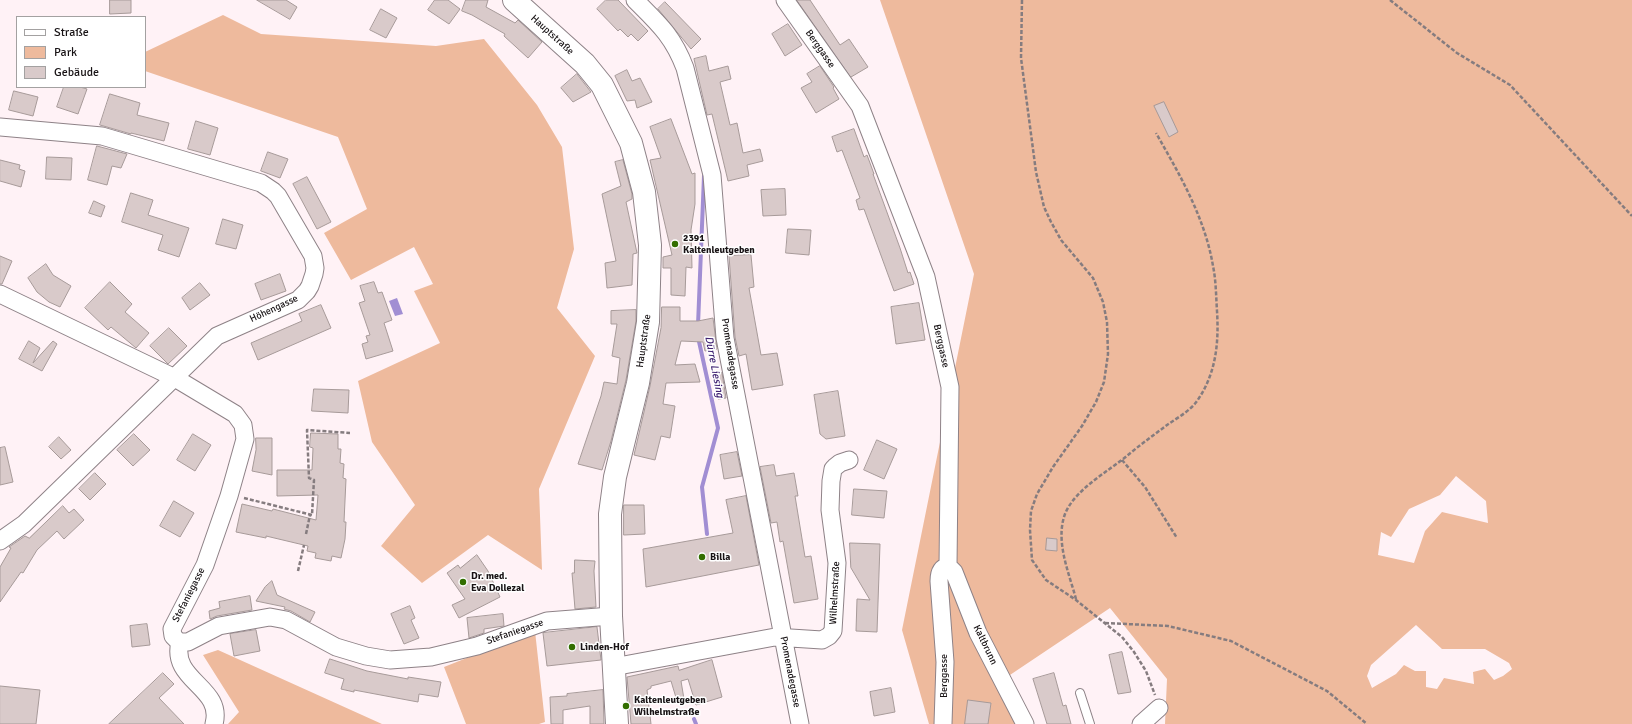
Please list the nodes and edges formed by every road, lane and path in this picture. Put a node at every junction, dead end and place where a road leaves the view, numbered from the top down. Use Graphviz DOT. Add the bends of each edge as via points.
graph roads {
  1 [pos="514,0"];
  2 [pos="634,0"];
  3 [pos="785,0"];
  4 [pos="1022,0"];
  5 [pos="1390,0"];
  6 [pos="0,127"];
  7 [pos="1156,133"];
  8 [pos="1632,216"];
  9 [pos="0,294"];
  10 [pos="175,378"];
  11 [pos="350,433"];
  12 [pos="850,460"];
  13 [pos="1122,460"];
  14 [pos="241,497"];
  15 [pos="310,515"];
  16 [pos="306,534"];
  17 [pos="1,536"];
  18 [pos="1177,538"];
  19 [pos="304,545"];
  20 [pos="948,566"];
  21 [pos="298,571"];
  22 [pos="1076,600"];
  23 [pos="611,616"];
  24 [pos="1105,623"];
  25 [pos="783,637"];
  26 [pos="180,642"];
  27 [pos="613,667"];
  28 [pos="1080,693"];
  29 [pos="1159,708"];
  30 [pos="214,724"];
  31 [pos="618,724"];
  32 [pos="800,724"];
  33 [pos="943,724"];
  34 [pos="1025,724"];
  35 [pos="1090,724"];
  36 [pos="1141,724"];
  37 [pos="1367,724"];
  1 -- 23 [label="main road, Hauptstraße" via="585,64 602,85 631,143 644,192 650,245 648,322 638,383 612,496 609,538"];
  2 -- 25 [label="street, Promenadegasse" via="661,25 680,52 712,175 725,338"];
  3 -- 20 [label="street, Berggasse" via="860,106 926,277 950,387"];
  4 -- 22 [label="path" via="1021,58 1036,172 1044,207 1062,240 1093,278 1103,302 1107,322 1108,354 1104,382 1096,402 1053,467 1037,494 1031,511 1032,560 1046,580"];
  5 -- 8 [label="path" via="1456,53 1510,84"];
  6 -- 10 [label="street, Höhengasse" via="102,136 255,181 273,191 282,202 313,256 315,268 310,286 298,300 216,336"];
  7 -- 13 [label="path" via="1190,195 1205,233 1214,266 1217,324 1215,358 1209,381 1196,402"];
  9 -- 10 [label="street, Stefaniegasse"];
  10 -- 17 [label="street, Höhengasse" via="24,524"];
  10 -- 26 [label="street, Stefaniegasse" via="235,414 241,421 245,434 229,496 205,565 172,629 174,638"];
  11 -- 15 [label="path" via="307,430 309,478 314,480"];
  12 -- 25 [label="street, Wilhelmstraße" via="840,463 833,469 831,481 830,510 837,563 833,630 830,636 822,640"];
  13 -- 18 [label="path" via="1145,487"];
  13 -- 22 [label="path" via="1080,492 1066,513 1061,531 1062,546"];
  14 -- 15 [label="path"];
  15 -- 16 [label="path"];
  19 -- 21 [label="path"];
  20 -- 33 [label="street, Berggasse" via="942,569 939,576 945,662"];
  20 -- 34 [label="street, Kaltbrunn" via="954,572 978,633"];
  22 -- 24 [label="path"];
  23 -- 26 [label="street, Stefaniegasse" via="547,621 470,648 431,657 390,660 366,656 336,646 286,620 270,617 219,626 188,642"];
  23 -- 27 [label="main road, Hauptstraße"];
  24 -- 29 [label="path" via="1122,637 1134,652 1146,671"];
  24 -- 37 [label="path" via="1168,626 1231,640 1326,691"];
  25 -- 27 [label="street, Wilhelmstraße"];
  25 -- 32 [label="street, Promenadegasse"];
  26 -- 30 [label="street" via="178,652 182,666 212,701 215,710"];
  27 -- 31 [label="main road, Hauptstraße"];
  28 -- 35 [label="lane"];
  29 -- 36 [label="street"];
}
